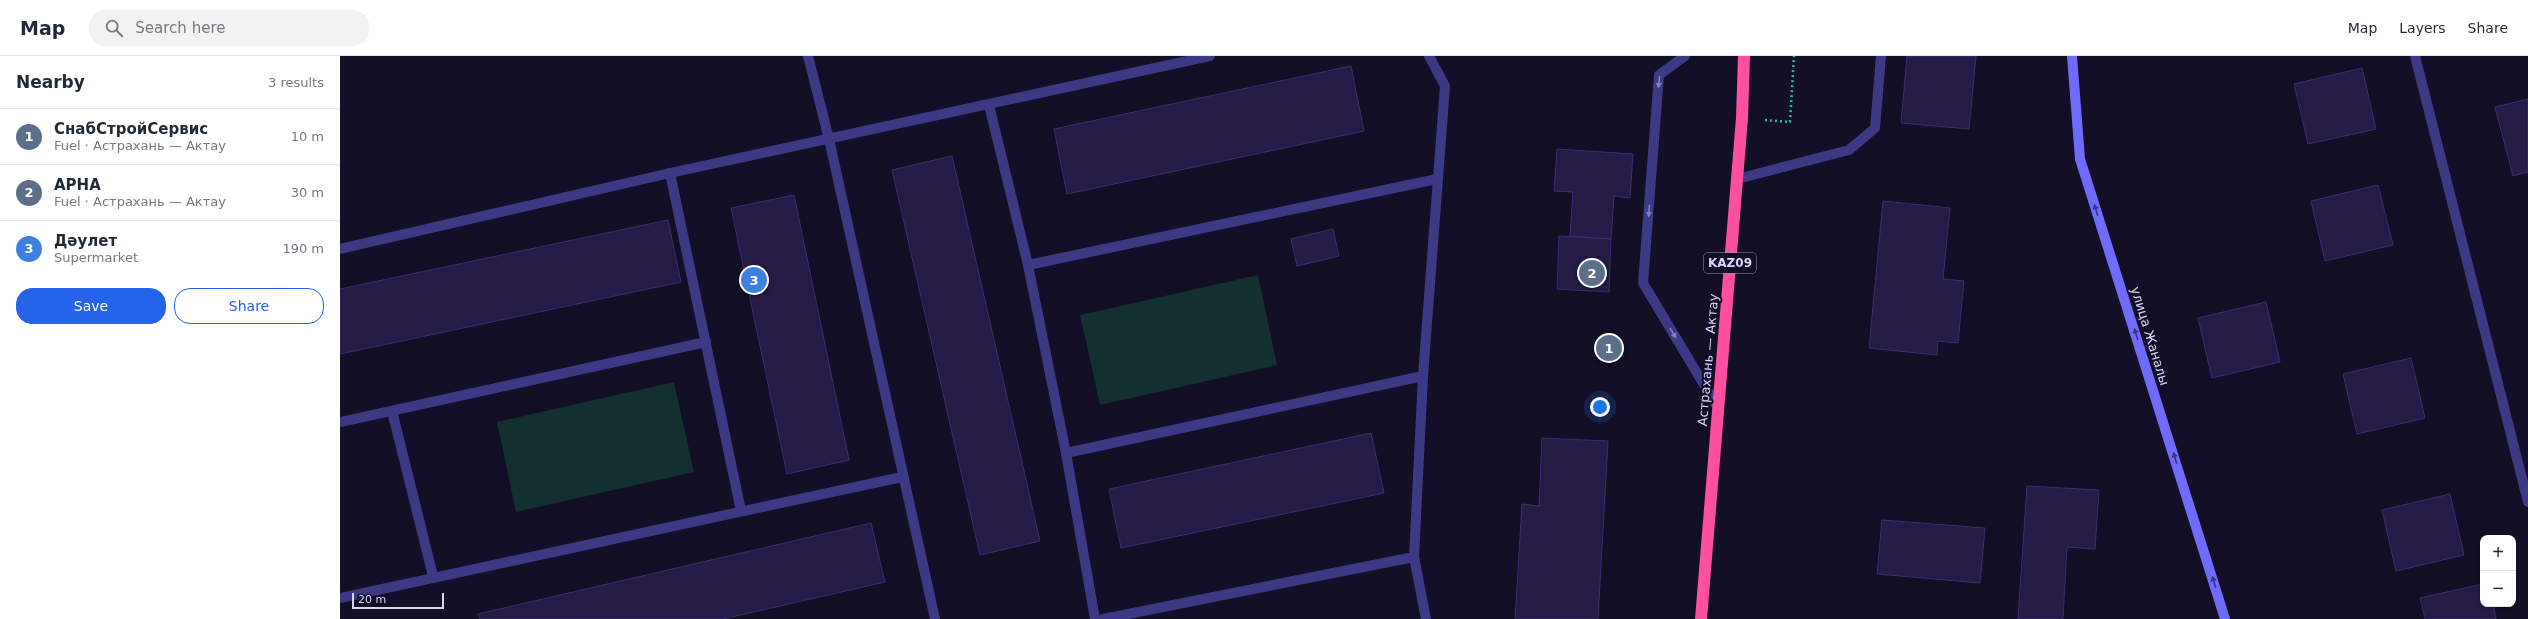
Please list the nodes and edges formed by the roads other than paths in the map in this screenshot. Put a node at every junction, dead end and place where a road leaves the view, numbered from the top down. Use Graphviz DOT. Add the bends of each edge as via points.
graph roads {
  1 [pos="808,56"];
  2 [pos="1210,56"];
  3 [pos="1429,56"];
  4 [pos="1685,56"];
  5 [pos="1744,56"];
  6 [pos="1881,56"];
  7 [pos="2072,56"];
  8 [pos="2415,56"];
  9 [pos="990,105"];
  10 [pos="830,139"];
  11 [pos="670,173"];
  12 [pos="1737,178"];
  13 [pos="1437,179"];
  14 [pos="340,249"];
  15 [pos="1028,265"];
  16 [pos="706,342"];
  17 [pos="1423,376"];
  18 [pos="1718,408"];
  19 [pos="392,411"];
  20 [pos="340,422"];
  21 [pos="1066,453"];
  22 [pos="902,477"];
  23 [pos="2528,502"];
  24 [pos="741,511"];
  25 [pos="1414,557"];
  26 [pos="433,576"];
  27 [pos="340,598"];
  28 [pos="935,619"];
  29 [pos="1095,619"];
  30 [pos="1102,619"];
  31 [pos="1426,619"];
  32 [pos="1701,619"];
  33 [pos="2225,619"];
  1 -- 10 [label="street"];
  2 -- 9 [label="street"];
  3 -- 13 [label="street" via="1445,86"];
  4 -- 18 [label="street, one-way" via="1659,76 1643,283"];
  5 -- 12 [label="highway, Астрахань — Актау / KAZ09"];
  6 -- 12 [label="street" via="1876,128 1849,150"];
  33 -- 7 [label="street, улица Жаналы, one-way" via="2080,159"];
  8 -- 23 [label="street"];
  9 -- 10 [label="street"];
  9 -- 15 [label="street"];
  10 -- 11 [label="street"];
  10 -- 22 [label="street"];
  11 -- 14 [label="street"];
  11 -- 16 [label="street"];
  12 -- 18 [label="highway, Астрахань — Актау / KAZ09"];
  13 -- 15 [label="street"];
  13 -- 17 [label="street"];
  15 -- 21 [label="street"];
  16 -- 19 [label="street"];
  16 -- 24 [label="street"];
  17 -- 21 [label="street"];
  17 -- 25 [label="street"];
  18 -- 32 [label="highway, Астрахань — Актау / KAZ09"];
  19 -- 20 [label="street"];
  19 -- 26 [label="street"];
  21 -- 29 [label="street"];
  22 -- 24 [label="street"];
  22 -- 28 [label="street"];
  24 -- 26 [label="street"];
  25 -- 30 [label="street"];
  25 -- 31 [label="street"];
  26 -- 27 [label="street"];
}
